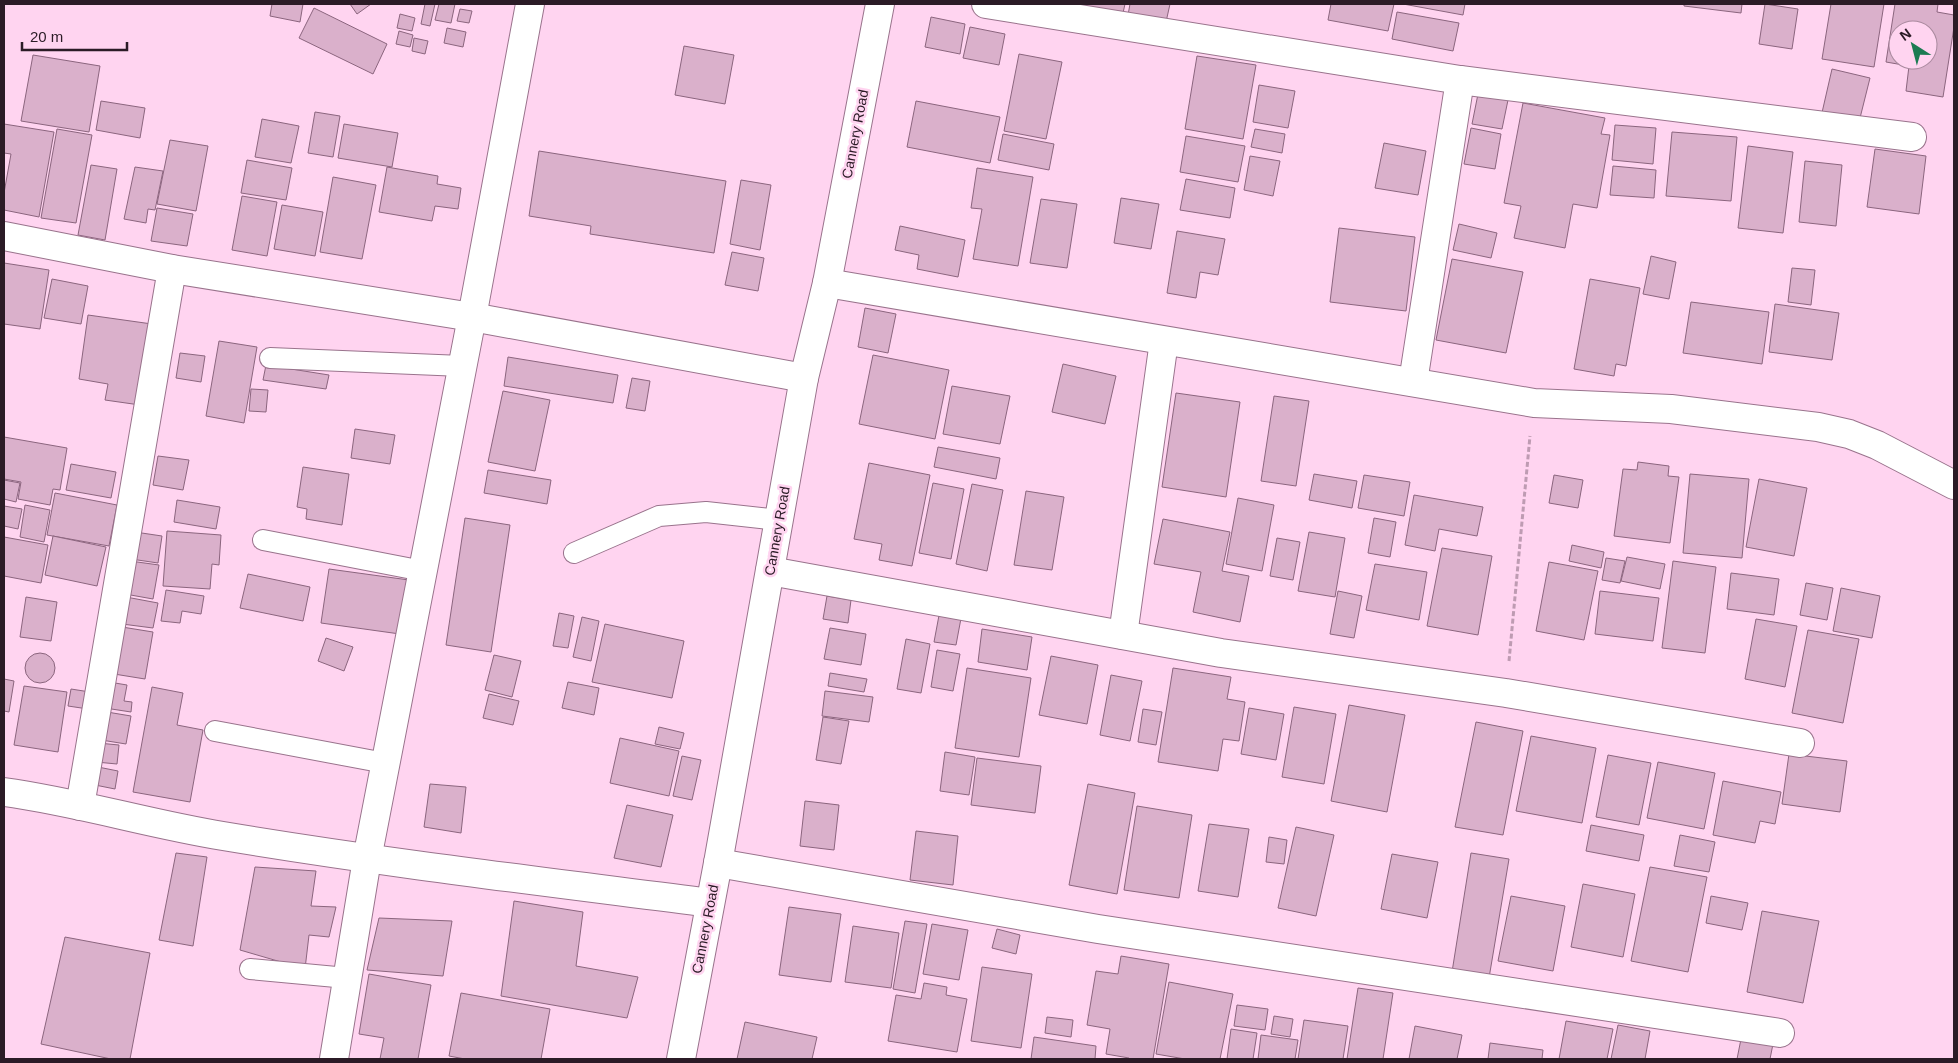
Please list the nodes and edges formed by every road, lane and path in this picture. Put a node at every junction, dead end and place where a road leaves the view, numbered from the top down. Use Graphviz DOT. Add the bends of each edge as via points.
graph roads {
  1 [pos="530,4"];
  2 [pos="880,4"];
  3 [pos="986,4"];
  4 [pos="1460,80"];
  5 [pos="1912,137"];
  6 [pos="4,236"];
  7 [pos="172,269"];
  8 [pos="827,283"];
  9 [pos="472,316"];
  10 [pos="1164,341"];
  11 [pos="270,358"];
  12 [pos="462,366"];
  13 [pos="804,378"];
  14 [pos="1413,382"];
  15 [pos="1534,403"];
  16 [pos="1954,485"];
  17 [pos="779,520"];
  18 [pos="263,540"];
  19 [pos="574,554"];
  20 [pos="423,571"];
  21 [pos="770,571"];
  22 [pos="1123,635"];
  23 [pos="1506,693"];
  24 [pos="215,731"];
  25 [pos="1800,743"];
  26 [pos="385,763"];
  27 [pos="4,792"];
  28 [pos="80,806"];
  29 [pos="367,859"];
  30 [pos="718,863"];
  31 [pos="710,903"];
  32 [pos="250,969"];
  33 [pos="347,978"];
  34 [pos="1780,1033"];
  35 [pos="334,1059"];
  36 [pos="680,1059"];
  1 -- 9 [label="street"];
  2 -- 8 [label="street, Cannery Road"];
  3 -- 4 [label="street"];
  4 -- 5 [label="street"];
  4 -- 14 [label="street"];
  6 -- 7 [label="street"];
  7 -- 9 [label="street"];
  7 -- 28 [label="street"];
  8 -- 10 [label="street"];
  8 -- 13 [label="street, Cannery Road"];
  9 -- 12 [label="street"];
  9 -- 13 [label="street"];
  10 -- 14 [label="street"];
  10 -- 22 [label="street"];
  11 -- 12 [label="lane"];
  12 -- 20 [label="street"];
  13 -- 17 [label="street, Cannery Road"];
  14 -- 15 [label="street"];
  15 -- 16 [label="street" via="1671,409 1818,427 1877,445"];
  15 -- 23 [label="path"];
  17 -- 19 [label="lane" via="706,512 659,516"];
  17 -- 21 [label="street, Cannery Road"];
  18 -- 20 [label="lane"];
  20 -- 26 [label="street"];
  21 -- 22 [label="street"];
  21 -- 30 [label="street, Cannery Road"];
  22 -- 23 [label="street" via="1221,653"];
  23 -- 25 [label="street"];
  24 -- 26 [label="lane"];
  26 -- 29 [label="street"];
  27 -- 28 [label="street"];
  28 -- 29 [label="street" via="220,835"];
  29 -- 31 [label="street"];
  29 -- 33 [label="street"];
  30 -- 31 [label="street, Cannery Road"];
  30 -- 34 [label="street" via="1098,929"];
  31 -- 36 [label="street, Cannery Road"];
  32 -- 33 [label="lane"];
  33 -- 35 [label="street"];
}
